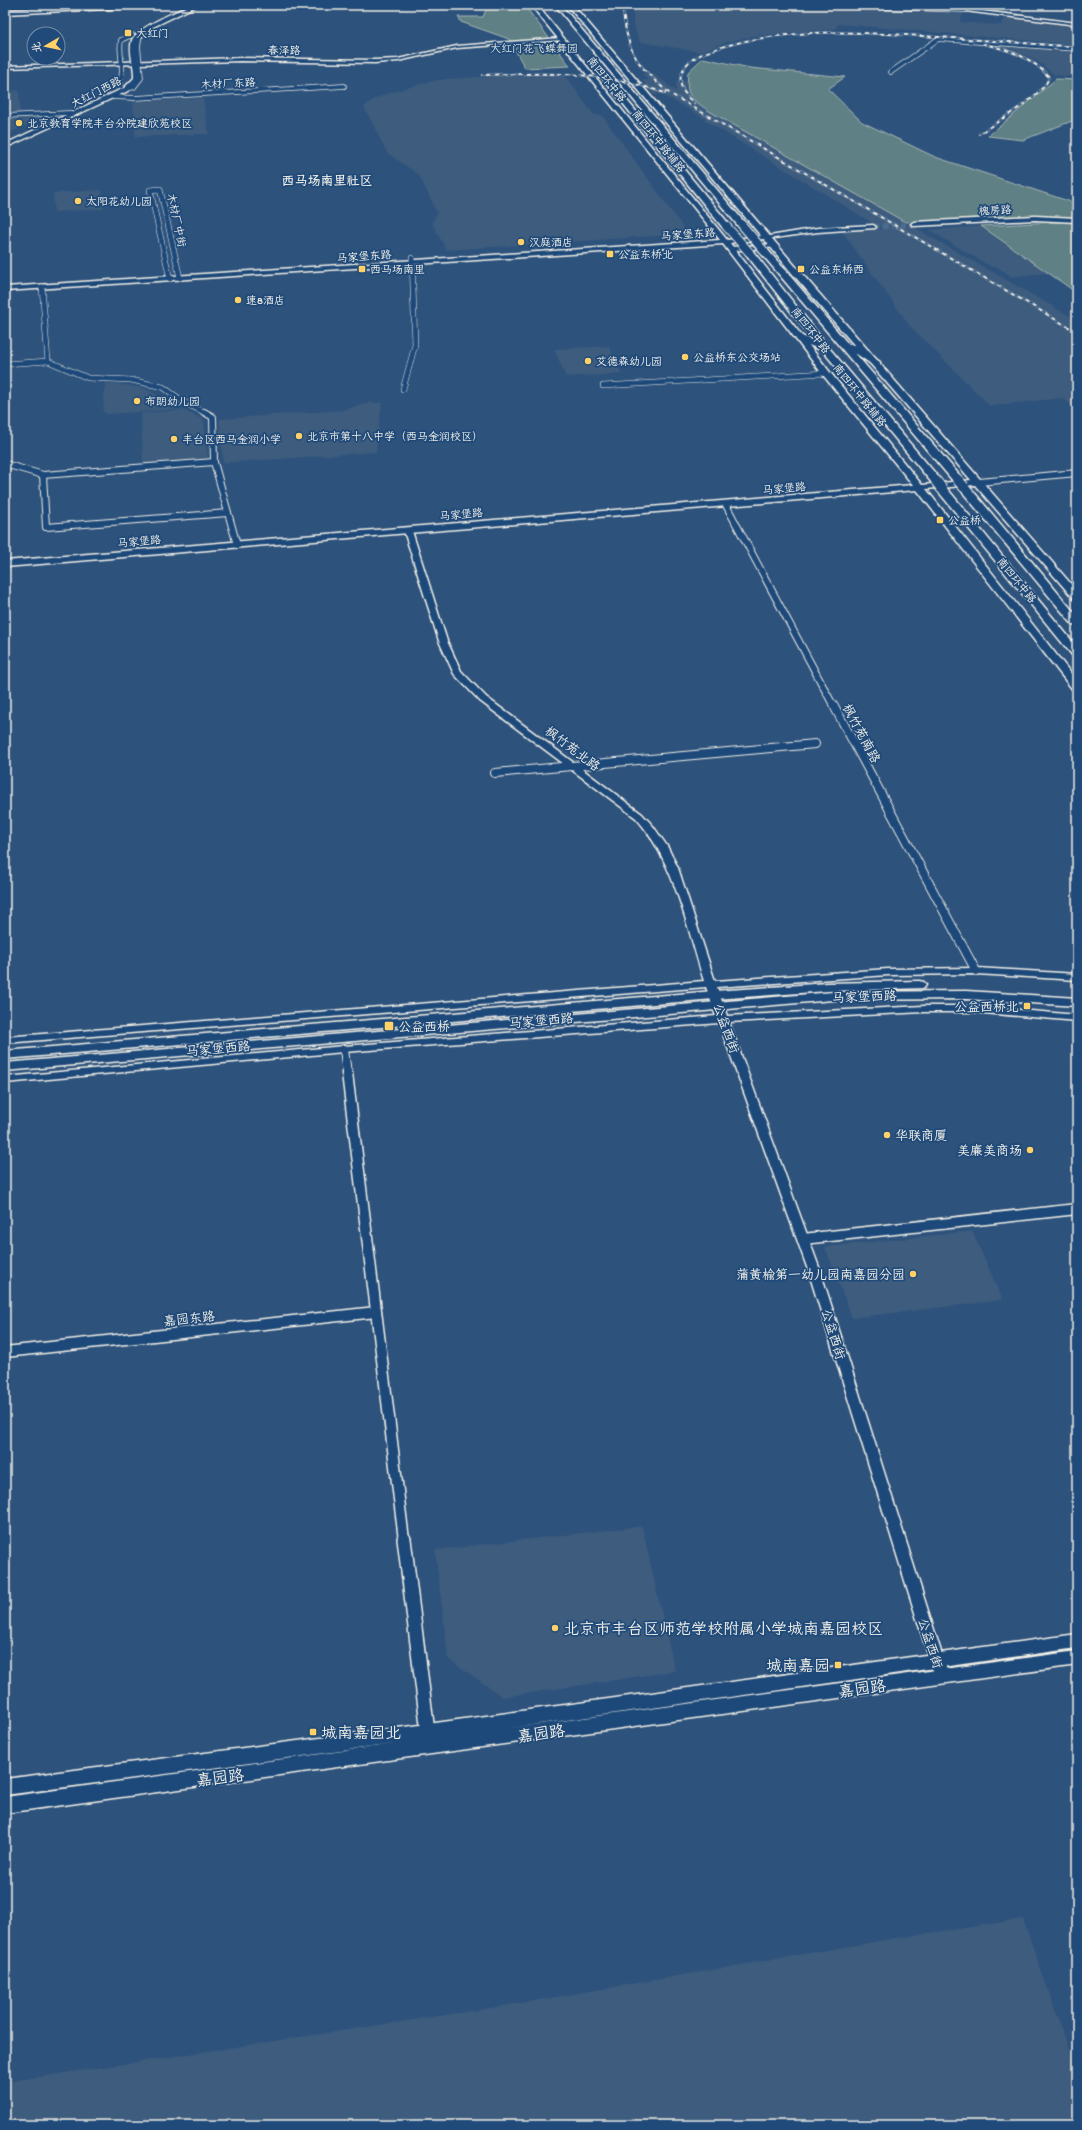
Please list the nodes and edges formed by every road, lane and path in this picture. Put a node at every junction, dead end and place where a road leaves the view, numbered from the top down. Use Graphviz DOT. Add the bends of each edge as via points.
graph roads {
  1 [pos="43,5"];
  2 [pos="146,5"];
  3 [pos="186,5"];
  4 [pos="195,5"];
  5 [pos="534,5"];
  6 [pos="558,5"];
  7 [pos="570,5"];
  8 [pos="6,6"];
  9 [pos="856,6"];
  10 [pos="964,7"];
  11 [pos="5,13"];
  12 [pos="1077,24"];
  13 [pos="561,38"];
  14 [pos="1077,49"];
  15 [pos="610,53"];
  16 [pos="589,56"];
  17 [pos="138,60"];
  18 [pos="125,61"];
  19 [pos="583,64"];
  20 [pos="5,67"];
  21 [pos="891,72"];
  22 [pos="616,73"];
  23 [pos="608,81"];
  24 [pos="344,86"];
  25 [pos="124,88"];
  26 [pos="113,97"];
  27 [pos="636,97"];
  28 [pos="70,113"];
  29 [pos="5,116"];
  30 [pos="672,124"];
  31 [pos="653,135"];
  32 [pos="5,142"];
  33 [pos="5,146"];
  34 [pos="652,152"];
  35 [pos="1077,220"];
  36 [pos="914,224"];
  37 [pos="873,227"];
  38 [pos="768,237"];
  39 [pos="723,240"];
  40 [pos="775,246"];
  41 [pos="730,249"];
  42 [pos="413,261"];
  43 [pos="170,276"];
  44 [pos="179,276"];
  45 [pos="5,284"];
  46 [pos="42,287"];
  47 [pos="5,289"];
  48 [pos="835,336"];
  49 [pos="800,338"];
  50 [pos="827,351"];
  51 [pos="48,361"];
  52 [pos="5,364"];
  53 [pos="877,364"];
  54 [pos="826,373"];
  55 [pos="603,386"];
  56 [pos="403,389"];
  57 [pos="214,462"];
  58 [pos="5,464"];
  59 [pos="1077,473"];
  60 [pos="43,475"];
  61 [pos="979,482"];
  62 [pos="920,487"];
  63 [pos="726,505"];
  64 [pos="228,513"];
  65 [pos="408,531"];
  66 [pos="237,545"];
  67 [pos="5,564"];
  68 [pos="1077,597"];
  69 [pos="1077,623"];
  70 [pos="1069,644"];
  71 [pos="1077,654"];
  72 [pos="1077,661"];
  73 [pos="1077,688"];
  74 [pos="815,744"];
  75 [pos="575,767"];
  76 [pos="495,773"];
  77 [pos="976,972"];
  78 [pos="1077,977"];
  79 [pos="1077,992"];
  80 [pos="714,994"];
  81 [pos="1077,1002"];
  82 [pos="1077,1018"];
  83 [pos="723,1019"];
  84 [pos="5,1040"];
  85 [pos="344,1049"];
  86 [pos="5,1055"];
  87 [pos="5,1067"];
  88 [pos="5,1080"];
  89 [pos="1077,1209"];
  90 [pos="803,1239"];
  91 [pos="376,1312"];
  92 [pos="5,1352"];
  93 [pos="1077,1641"];
  94 [pos="1077,1658"];
  95 [pos="936,1660"];
  96 [pos="942,1677"];
  97 [pos="428,1732"];
  98 [pos="5,1787"];
  99 [pos="5,1805"];
  1 -- 8 [label="highway"];
  2 -- 11 [label="highway"];
  3 -- 18 [label="main road, 大红门西路" via="142,27 132,35 128,41"];
  4 -- 17 [label="main road, 大红门西路" via="140,34 135,40"];
  5 -- 13 [label="main road, 南四环中路辅路"];
  6 -- 22 [label="highway, 南四环中路"];
  7 -- 15 [label="main road, 南四环中路辅路"];
  9 -- 10 [label="street"];
  10 -- 12 [label="street"];
  13 -- 17 [label="street, 春泽路" via="457,47 410,59 388,61"];
  13 -- 19 [label="main road, 南四环中路辅路"];
  14 -- 21 [label="street" via="938,39"];
  15 -- 22 [label="highway"];
  15 -- 30 [label="main road, 南四环中路辅路"];
  16 -- 23 [label="highway, 南四环中路"];
  17 -- 18 [label="street, 春泽路"];
  17 -- 25 [label="main road, 大红门西路" via="140,74"];
  18 -- 20 [label="street, 春泽路"];
  18 -- 25 [label="main road, 大红门西路" via="128,75"];
  19 -- 23 [label="highway"];
  19 -- 34 [label="main road, 南四环中路辅路"];
  22 -- 27 [label="highway, 南四环中路"];
  23 -- 31 [label="highway, 南四环中路"];
  24 -- 26 [label="street, 木材厂东路" via="135,98"];
  25 -- 26 [label="main road, 大红门西路"];
  25 -- 28 [label="main road, 大红门西路"];
  26 -- 33 [label="main road, 大红门西路"];
  27 -- 30 [label="highway" via="647,103 659,117"];
  27 -- 48 [label="highway, 南四环中路, bridge"];
  28 -- 29 [label="street"];
  28 -- 32 [label="main road, 大红门西路"];
  30 -- 38 [label="main road, 南四环中路辅路"];
  31 -- 34 [label="highway"];
  31 -- 50 [label="highway, 南四环中路, bridge"];
  34 -- 39 [label="main road, 南四环中路辅路"];
  35 -- 36 [label="street, 槐房路" via="1035,218"];
  37 -- 38 [label="street" via="818,230"];
  38 -- 39 [label="main road, 马家堡东路"];
  38 -- 40 [label="main road, 南四环中路辅路"];
  39 -- 41 [label="main road, 南四环中路辅路"];
  39 -- 42 [label="main road, 马家堡东路"];
  40 -- 41 [label="street"];
  40 -- 53 [label="main road, 南四环中路辅路"];
  41 -- 49 [label="main road, 南四环中路辅路"];
  42 -- 44 [label="main road, 马家堡东路"];
  42 -- 56 [label="street" via="415,345"];
  43 -- 44 [label="main road, 马家堡东路"];
  43 -- 44 [label="street, 木材厂中街" via="150,190 160,189"];
  43 -- 45 [label="main road, 马家堡东路"];
  43 -- 46 [label="main road, 马家堡东路"];
  46 -- 47 [label="main road, 马家堡东路"];
  46 -- 51 [label="street"];
  48 -- 53 [label="highway"];
  48 -- 69 [label="highway, 南四环中路"];
  49 -- 50 [label="highway"];
  49 -- 54 [label="main road, 南四环中路辅路"];
  50 -- 70 [label="highway, 南四环中路"];
  51 -- 52 [label="street"];
  51 -- 57 [label="street" via="88,378 131,380 163,387 187,404 213,417"];
  53 -- 61 [label="main road, 南四环中路辅路"];
  54 -- 55 [label="street"];
  54 -- 62 [label="main road, 南四环中路辅路"];
  57 -- 60 [label="street"];
  57 -- 64 [label="street"];
  58 -- 60 [label="street"];
  59 -- 61 [label="street"];
  60 -- 64 [label="street" via="46,527"];
  61 -- 62 [label="main road, 马家堡路"];
  61 -- 68 [label="main road, 南四环中路辅路"];
  62 -- 63 [label="main road, 马家堡路"];
  62 -- 73 [label="main road, 南四环中路辅路"];
  63 -- 65 [label="main road, 马家堡路"];
  63 -- 77 [label="street, 枫竹苑南路"];
  64 -- 66 [label="street"];
  65 -- 66 [label="main road, 马家堡路"];
  65 -- 75 [label="street, 枫竹苑北路" via="443,641 457,672 483,699"];
  66 -- 67 [label="main road, 马家堡路"];
  70 -- 71 [label="highway, 南四环中路"];
  70 -- 72 [label="highway"];
  74 -- 75 [label="street"];
  75 -- 76 [label="street"];
  75 -- 80 [label="street, 枫竹苑北路" via="639,816 657,835 673,868"];
  77 -- 78 [label="street, 马家堡西路"];
  77 -- 80 [label="street, 马家堡西路" via="872,972"];
  79 -- 80 [label="main road, 马家堡西路" via="895,985"];
  80 -- 81 [label="main road, 马家堡西路" via="966,995"];
  80 -- 83 [label="street, 公益西街"];
  80 -- 84 [label="street, 马家堡西路"];
  80 -- 86 [label="main road, 马家堡西路"];
  80 -- 87 [label="main road, 马家堡西路"];
  82 -- 83 [label="street, 马家堡西路" via="924,1009"];
  83 -- 85 [label="street, 马家堡西路"];
  83 -- 90 [label="street, 公益西街"];
  85 -- 88 [label="street, 马家堡西路"];
  85 -- 91 [label="street"];
  89 -- 90 [label="street"];
  90 -- 95 [label="street, 公益西街"];
  91 -- 92 [label="street, 嘉园东路"];
  91 -- 97 [label="street"];
  93 -- 95 [label="main road, 嘉园路"];
  94 -- 96 [label="main road, 嘉园路"];
  95 -- 96 [label="street, 公益西街"];
  95 -- 97 [label="main road, 嘉园路"];
  96 -- 99 [label="main road, 嘉园路"];
  97 -- 98 [label="main road, 嘉园路"];
}
